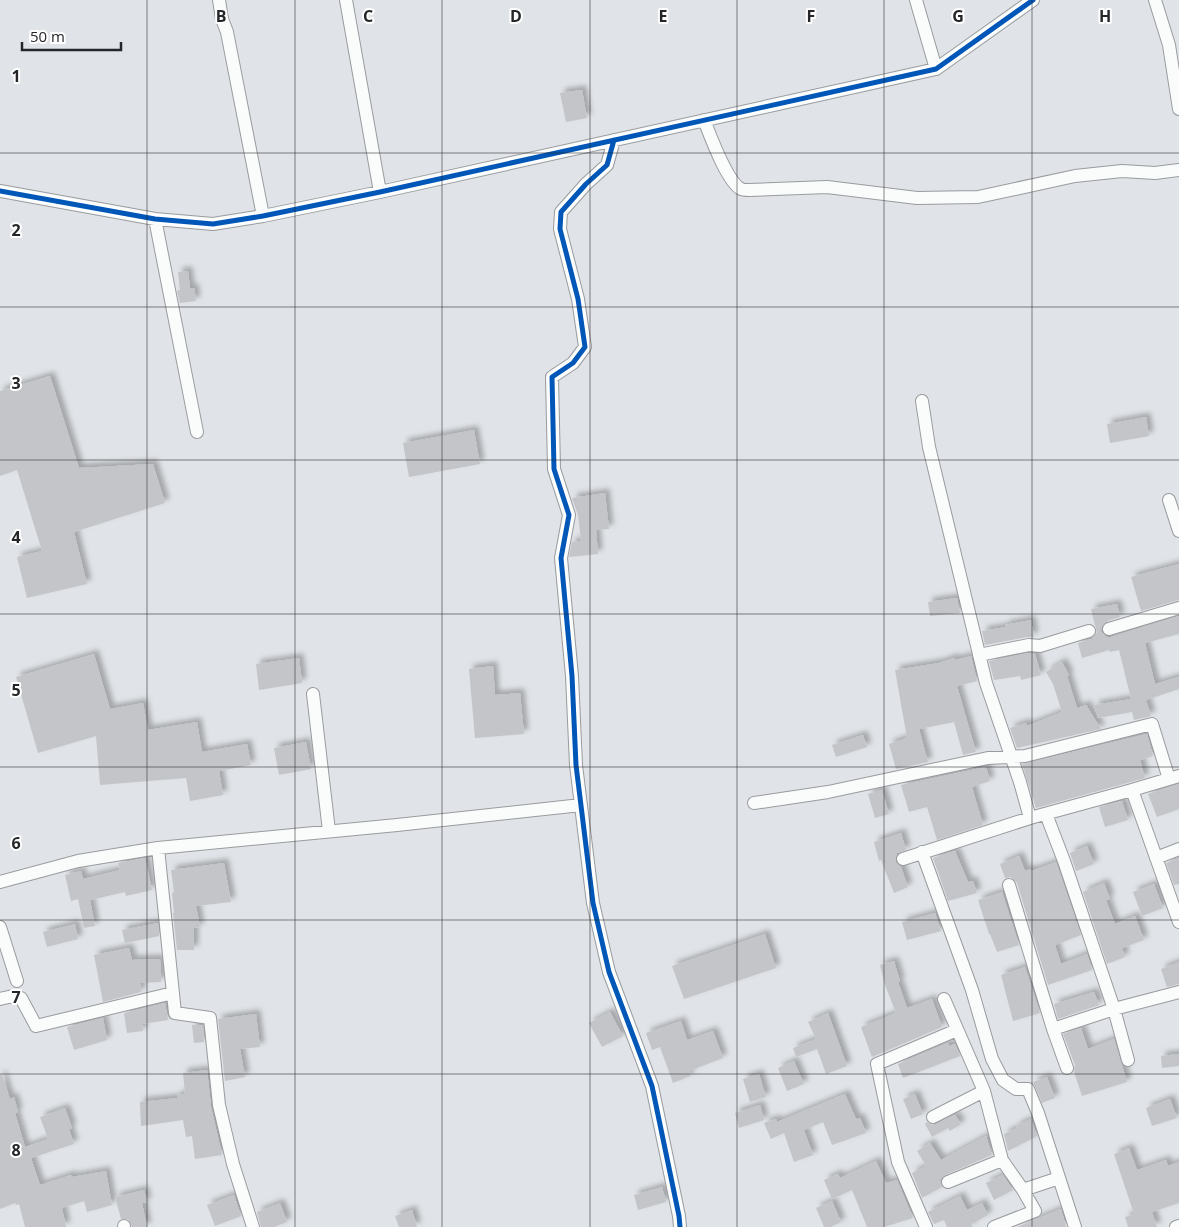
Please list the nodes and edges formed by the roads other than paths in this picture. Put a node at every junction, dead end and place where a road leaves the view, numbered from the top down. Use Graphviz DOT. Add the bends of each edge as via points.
graph roads {
  1 [pos="219,0"];
  2 [pos="346,0"];
  3 [pos="916,0"];
  4 [pos="1034,0"];
  5 [pos="1155,0"];
  6 [pos="936,69"];
  7 [pos="1179,109"];
  8 [pos="704,120"];
  9 [pos="614,140"];
  10 [pos="1179,170"];
  11 [pos="0,190"];
  12 [pos="380,192"];
  13 [pos="263,216"];
  14 [pos="155,219"];
  15 [pos="922,401"];
  16 [pos="197,432"];
  17 [pos="1169,500"];
  18 [pos="1179,531"];
  19 [pos="1179,608"];
  20 [pos="1109,629"];
  21 [pos="1089,631"];
  22 [pos="979,655"];
  23 [pos="313,694"];
  24 [pos="1011,757"];
  25 [pos="1174,778"];
  26 [pos="1132,790"];
  27 [pos="754,803"];
  28 [pos="581,806"];
  29 [pos="1046,814"];
  30 [pos="1030,818"];
  31 [pos="329,831"];
  32 [pos="158,848"];
  33 [pos="1179,849"];
  34 [pos="922,852"];
  35 [pos="1156,858"];
  36 [pos="903,859"];
  37 [pos="0,882"];
  38 [pos="1009,885"];
  39 [pos="1179,922"];
  40 [pos="0,927"];
  41 [pos="17,981"];
  42 [pos="1179,992"];
  43 [pos="173,993"];
  44 [pos="0,999"];
  45 [pos="944,999"];
  46 [pos="1114,1009"];
  47 [pos="1054,1029"];
  48 [pos="957,1030"];
  49 [pos="1128,1060"];
  50 [pos="1067,1068"];
  51 [pos="984,1091"];
  52 [pos="933,1117"];
  53 [pos="1002,1160"];
  54 [pos="1059,1178"];
  55 [pos="948,1182"];
  56 [pos="1023,1190"];
  57 [pos="253,1227"];
  58 [pos="680,1227"];
  59 [pos="926,1227"];
  60 [pos="994,1227"];
  61 [pos="1075,1227"];
  1 -- 13 [label="street"];
  2 -- 12 [label="street"];
  3 -- 6 [label="street"];
  4 -- 6 [label="street"];
  5 -- 7 [label="street" via="1169,45"];
  6 -- 8 [label="street"];
  8 -- 9 [label="street"];
  8 -- 10 [label="street" via="725,169 736,185 749,190 827,187 918,198 978,197 1075,176"];
  9 -- 12 [label="street"];
  9 -- 28 [label="street" via="607,165 561,212 560,229 578,299 585,347 573,363 552,376 554,469 569,515 561,558"];
  11 -- 14 [label="street"];
  12 -- 13 [label="street"];
  13 -- 14 [label="street" via="212,224"];
  14 -- 16 [label="street"];
  15 -- 22 [label="street" via="929,447"];
  17 -- 18 [label="street"];
  19 -- 20 [label="street"];
  21 -- 22 [label="street" via="1040,646 1029,645"];
  22 -- 24 [label="street"];
  23 -- 31 [label="street"];
  24 -- 25 [label="street" via="1152,724"];
  24 -- 27 [label="street" via="988,758 828,792"];
  24 -- 30 [label="street"];
  25 -- 26 [label="street"];
  26 -- 29 [label="street"];
  26 -- 35 [label="street"];
  28 -- 31 [label="street"];
  28 -- 58 [label="street" via="593,903 609,972 652,1086"];
  29 -- 30 [label="street"];
  29 -- 46 [label="street"];
  30 -- 34 [label="street"];
  31 -- 32 [label="street"];
  32 -- 37 [label="street" via="78,861"];
  32 -- 43 [label="street"];
  33 -- 35 [label="street"];
  34 -- 36 [label="street"];
  34 -- 54 [label="street" via="972,990 992,1059 1003,1080 1016,1090 1028,1089"];
  35 -- 39 [label="street"];
  38 -- 47 [label="street"];
  40 -- 41 [label="street"];
  42 -- 46 [label="street"];
  43 -- 44 [label="street" via="36,1026 21,998"];
  43 -- 57 [label="street" via="175,1013 210,1018 219,1105"];
  45 -- 48 [label="street"];
  46 -- 47 [label="street"];
  46 -- 49 [label="street"];
  47 -- 50 [label="street"];
  48 -- 51 [label="street"];
  48 -- 59 [label="street" via="877,1064 898,1162"];
  51 -- 52 [label="street"];
  51 -- 53 [label="street"];
  53 -- 55 [label="street"];
  53 -- 56 [label="street"];
  54 -- 56 [label="street"];
  54 -- 61 [label="street"];
  56 -- 60 [label="street" via="1034,1211"];
}
